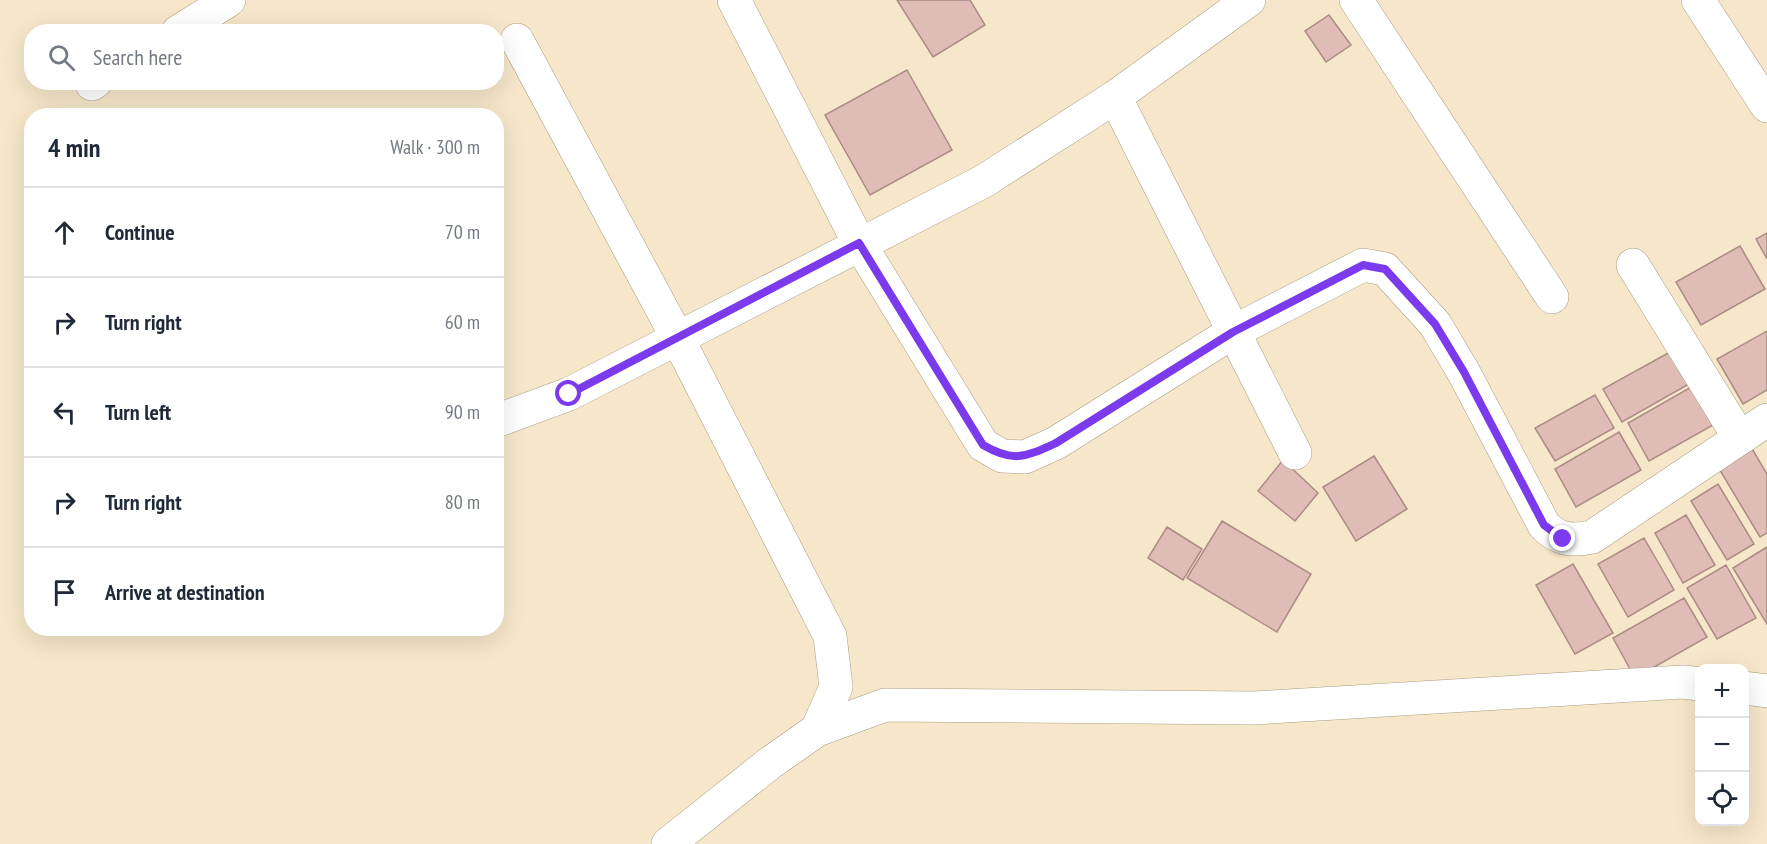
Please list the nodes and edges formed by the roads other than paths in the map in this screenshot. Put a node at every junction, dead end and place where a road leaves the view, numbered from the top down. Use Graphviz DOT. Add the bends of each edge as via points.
graph roads {
  1 [pos="229,0"];
  2 [pos="735,0"];
  3 [pos="1249,0"];
  4 [pos="1356,0"];
  5 [pos="1698,0"];
  6 [pos="191,24"];
  7 [pos="517,40"];
  8 [pos="1115,97"];
  9 [pos="1767,106"];
  10 [pos="859,243"];
  11 [pos="1633,265"];
  12 [pos="1552,297"];
  13 [pos="1233,332"];
  14 [pos="677,337"];
  15 [pos="504,418"];
  16 [pos="1767,420"];
  17 [pos="1739,437"];
  18 [pos="1295,453"];
  19 [pos="1695,683"];
  20 [pos="1749,689"];
  21 [pos="1767,691"];
  22 [pos="817,730"];
  23 [pos="668,844"];
  1 -- 6 [label="street"];
  2 -- 10 [label="street"];
  3 -- 8 [label="street"];
  4 -- 12 [label="street"];
  5 -- 9 [label="street"];
  7 -- 14 [label="street"];
  8 -- 10 [label="street" via="984,181"];
  8 -- 13 [label="street"];
  10 -- 13 [label="street" via="983,445 1002,456 1025,457 1056,443"];
  10 -- 14 [label="street"];
  11 -- 17 [label="street"];
  13 -- 17 [label="street" via="1363,265 1385,269 1435,324 1544,525 1563,539 1592,537"];
  13 -- 18 [label="street"];
  14 -- 15 [label="street" via="569,394"];
  14 -- 22 [label="street" via="830,636 836,687"];
  16 -- 17 [label="street"];
  19 -- 22 [label="street" via="1254,708 885,705"];
  20 -- 21 [label="street"];
  22 -- 23 [label="street"];
}
